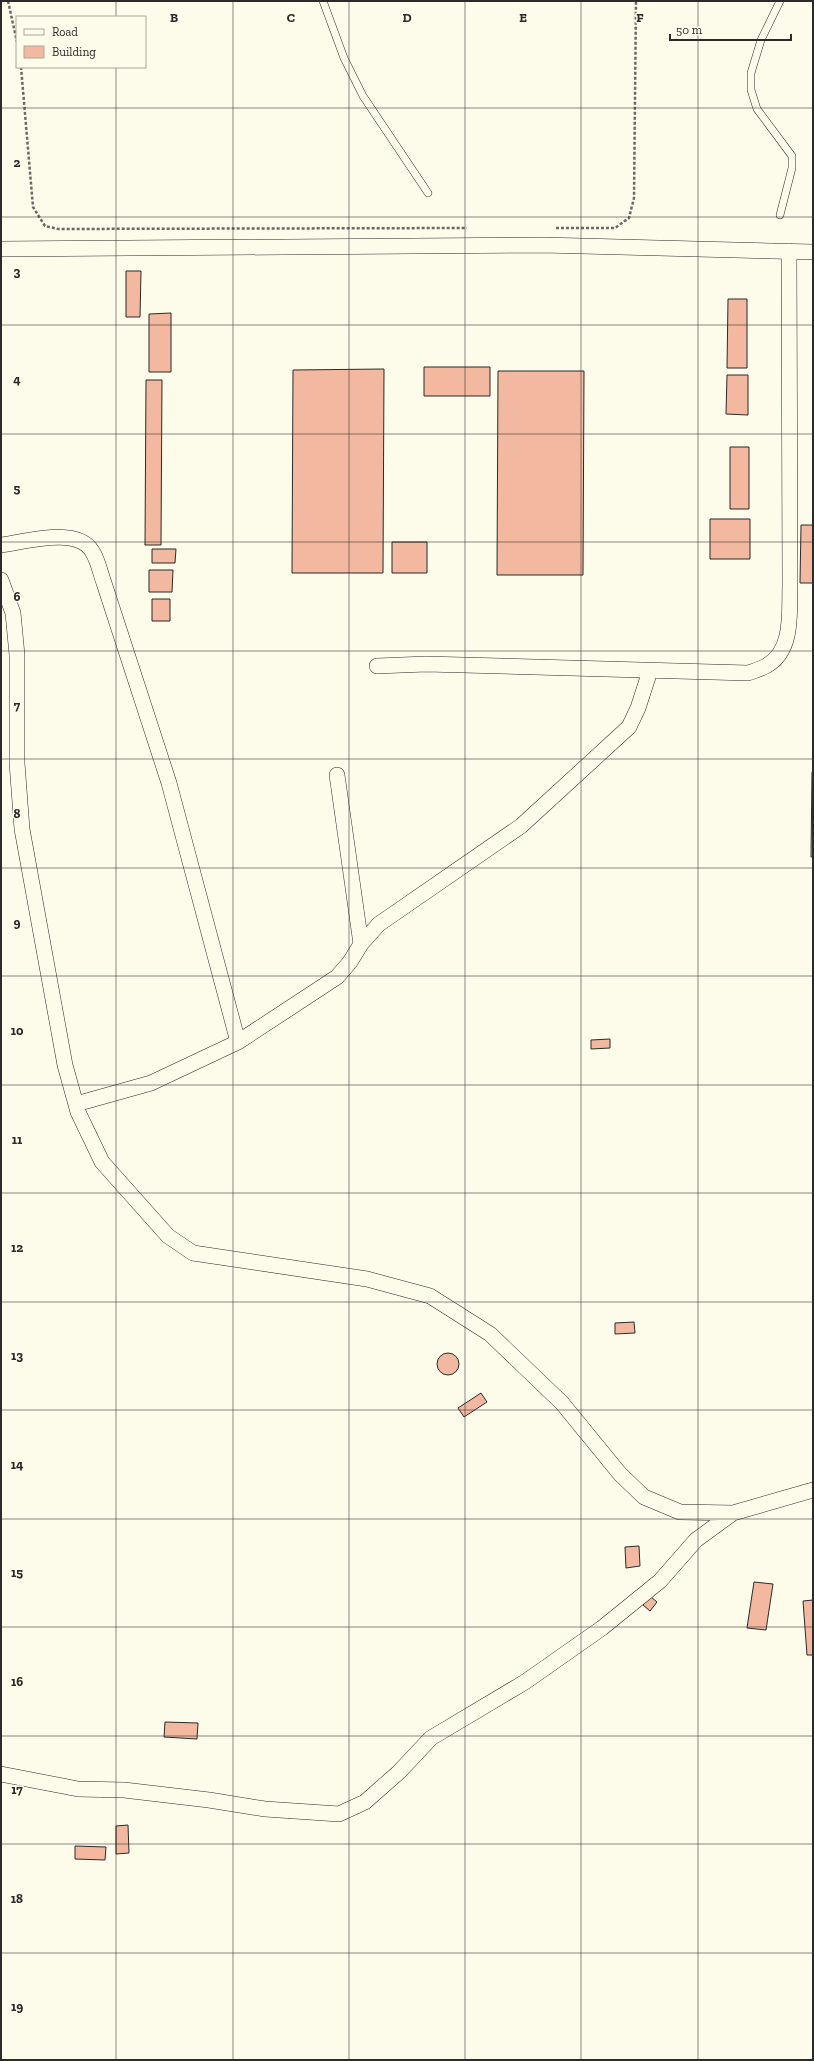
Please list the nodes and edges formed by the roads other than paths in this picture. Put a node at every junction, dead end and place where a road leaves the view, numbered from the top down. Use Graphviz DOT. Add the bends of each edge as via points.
graph roads {
  1 [pos="323,1"];
  2 [pos="780,1"];
  3 [pos="428,193"];
  4 [pos="780,215"];
  5 [pos="1,249"];
  6 [pos="789,251"];
  7 [pos="813,252"];
  8 [pos="1,545"];
  9 [pos="1,580"];
  10 [pos="377,666"];
  11 [pos="650,670"];
  12 [pos="337,774"];
  13 [pos="361,944"];
  14 [pos="238,1042"];
  15 [pos="76,1104"];
  16 [pos="813,1490"];
  17 [pos="733,1513"];
  18 [pos="1,1774"];
  1 -- 3 [label="lane" via="344,58 362,96"];
  2 -- 4 [label="lane" via="761,40 750,73 751,90 757,108 792,156 792,168"];
  5 -- 6 [label="street" via="543,245"];
  6 -- 7 [label="street"];
  6 -- 11 [label="street" via="788,632 782,651 768,665 748,673"];
  8 -- 14 [label="street" via="63,536 84,542 92,550 169,783"];
  9 -- 15 [label="street" via="13,613 17,655 17,763 22,829 51,996"];
  10 -- 11 [label="street" via="426,664"];
  11 -- 13 [label="street" via="629,727 521,826 379,924"];
  12 -- 13 [label="street"];
  13 -- 14 [label="street" via="337,977"];
  14 -- 15 [label="street" via="151,1083"];
  15 -- 17 [label="street" via="102,1162 168,1236 192,1253 367,1279 430,1296 490,1334 562,1403 620,1474 644,1497 680,1512"];
  16 -- 17 [label="street"];
  17 -- 18 [label="street" via="696,1540 660,1581 602,1628 525,1682 431,1738 399,1772 365,1802 338,1814 265,1809 124,1790 78,1788"];
}
